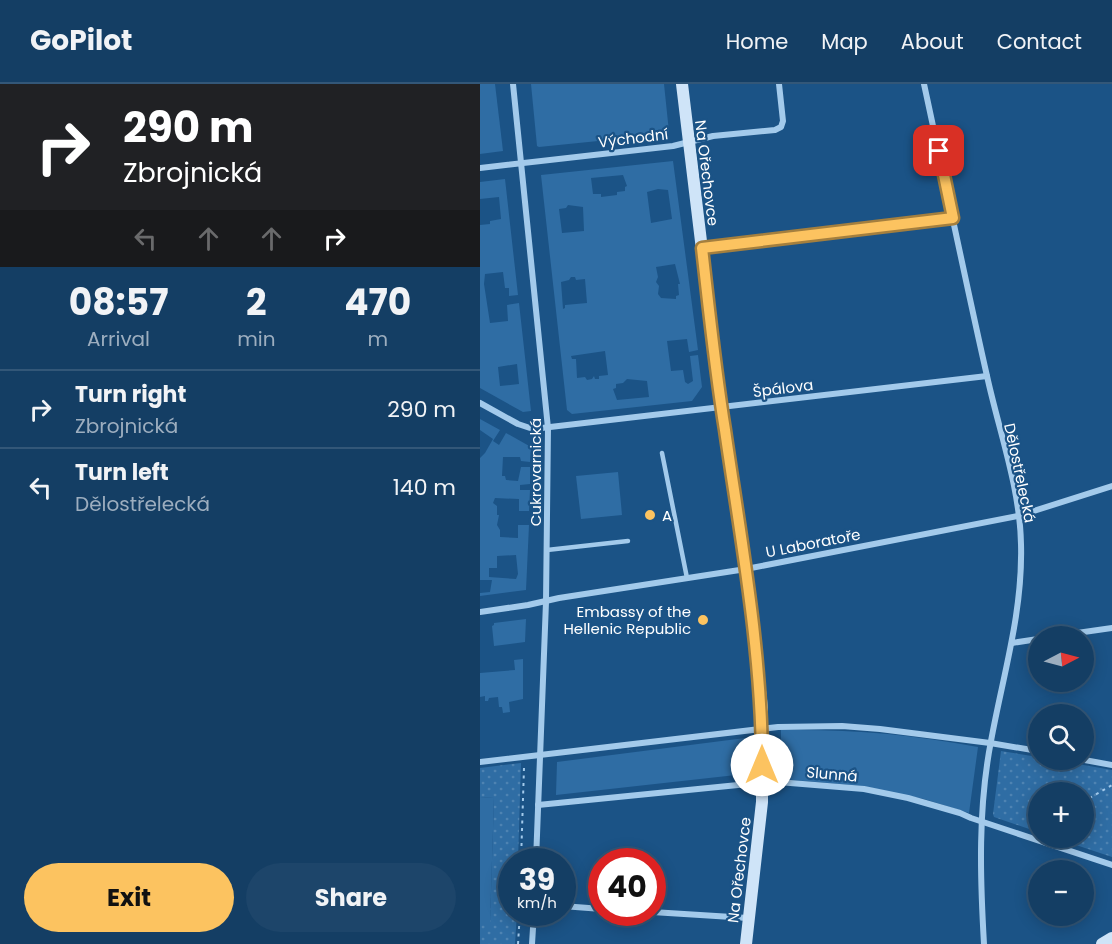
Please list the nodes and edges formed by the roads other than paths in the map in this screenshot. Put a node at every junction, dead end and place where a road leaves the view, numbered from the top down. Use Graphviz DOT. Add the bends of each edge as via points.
graph roads {
  1 [pos="513,84"];
  2 [pos="682,84"];
  3 [pos="779,84"];
  4 [pos="924,84"];
  5 [pos="688,142"];
  6 [pos="520,164"];
  7 [pos="480,168"];
  8 [pos="953,218"];
  9 [pos="702,248"];
  10 [pos="987,376"];
  11 [pos="480,403"];
  12 [pos="721,406"];
  13 [pos="548,428"];
  14 [pos="662,453"];
  15 [pos="1112,486"];
  16 [pos="1018,516"];
  17 [pos="628,542"];
  18 [pos="547,550"];
  19 [pos="746,569"];
  20 [pos="687,578"];
  21 [pos="546,602"];
  22 [pos="480,612"];
  23 [pos="1112,627"];
  24 [pos="1094,630"];
  25 [pos="1028,641"];
  26 [pos="1012,643"];
  27 [pos="762,729"];
  28 [pos="990,743"];
  29 [pos="1028,750"];
  30 [pos="540,756"];
  31 [pos="480,762"];
  32 [pos="1094,762"];
  33 [pos="1112,765"];
  34 [pos="763,783"];
  35 [pos="538,805"];
  36 [pos="982,821"];
  37 [pos="536,848"];
  38 [pos="1112,865"];
  39 [pos="666,913"];
  40 [pos="748,918"];
  41 [pos="533,926"];
  42 [pos="1112,938"];
  43 [pos="532,944"];
  44 [pos="746,944"];
  45 [pos="984,944"];
  46 [pos="1102,944"];
  1 -- 6 [label="street, Cukrovarnická"];
  2 -- 5 [label="street, Na Ořechovce"];
  3 -- 5 [label="street, Východní" via="783,121 779,128"];
  4 -- 8 [label="street, Dělostřelecká"];
  5 -- 6 [label="street, Východní"];
  5 -- 9 [label="street, Na Ořechovce"];
  6 -- 7 [label="street, Východní"];
  6 -- 13 [label="street, Cukrovarnická"];
  8 -- 9 [label="street"];
  8 -- 10 [label="street, Dělostřelecká"];
  9 -- 12 [label="street, Na Ořechovce"];
  10 -- 12 [label="street, Špálova"];
  10 -- 16 [label="street, Dělostřelecká"];
  11 -- 13 [label="street, Špálova" via="524,427"];
  12 -- 13 [label="street, Špálova"];
  12 -- 19 [label="street, Na Ořechovce"];
  13 -- 18 [label="street, Cukrovarnická"];
  14 -- 20 [label="lane"];
  15 -- 16 [label="street, U Laboratoře"];
  16 -- 19 [label="street, U Laboratoře"];
  16 -- 26 [label="street, Dělostřelecká" via="1019,599"];
  17 -- 18 [label="lane"];
  18 -- 21 [label="street, Cukrovarnická"];
  19 -- 20 [label="street, U Laboratoře"];
  19 -- 27 [label="street, Na Ořechovce"];
  20 -- 21 [label="street, U Laboratoře"];
  21 -- 22 [label="street, U Laboratoře"];
  21 -- 30 [label="street, Cukrovarnická"];
  23 -- 24 [label="street"];
  25 -- 26 [label="street"];
  26 -- 28 [label="street, Dělostřelecká"];
  27 -- 28 [label="street" via="842,726"];
  27 -- 30 [label="street"];
  27 -- 34 [label="street, Na Ořechovce"];
  28 -- 29 [label="street"];
  28 -- 36 [label="street, Dělostřelecká"];
  30 -- 31 [label="street"];
  30 -- 35 [label="street, Cukrovarnická"];
  32 -- 33 [label="street"];
  34 -- 35 [label="street, Slunná"];
  34 -- 36 [label="street, Slunná" via="864,789"];
  34 -- 40 [label="street, Na Ořechovce"];
  35 -- 37 [label="street, Cukrovarnická"];
  36 -- 38 [label="street, Slunná"];
  36 -- 45 [label="street, Dělostřelecká" via="980,886"];
  39 -- 40 [label="street"];
  40 -- 44 [label="street, Na Ořechovce"];
  41 -- 43 [label="street"];
  42 -- 46 [label="street"];
}
